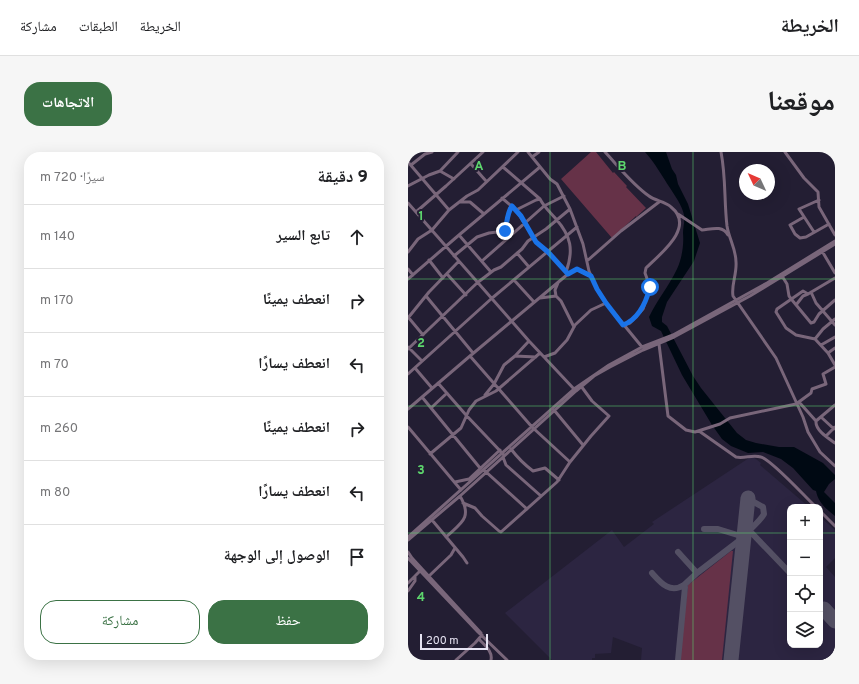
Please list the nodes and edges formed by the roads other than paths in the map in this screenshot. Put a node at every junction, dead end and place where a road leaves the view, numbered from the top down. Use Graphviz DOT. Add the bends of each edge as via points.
graph roads {
  1 [pos="432,152"];
  2 [pos="458,152"];
  3 [pos="483,152"];
  4 [pos="518,152"];
  5 [pos="528,152"];
  6 [pos="539,152"];
  7 [pos="605,152"];
  8 [pos="721,152"];
  9 [pos="785,152"];
  10 [pos="532,157"];
  11 [pos="408,162"];
  12 [pos="471,164"];
  13 [pos="411,165"];
  14 [pos="503,167"];
  15 [pos="540,167"];
  16 [pos="440,171"];
  17 [pos="423,178"];
  18 [pos="454,179"];
  19 [pos="486,181"];
  20 [pos="521,182"];
  21 [pos="408,186"];
  22 [pos="437,194"];
  23 [pos="564,196"];
  24 [pos="502,198"];
  25 [pos="540,199"];
  26 [pos="819,200"];
  27 [pos="408,202"];
  28 [pos="459,202"];
  29 [pos="659,202"];
  30 [pos="544,206"];
  31 [pos="570,209"];
  32 [pos="450,210"];
  33 [pos="516,210"];
  34 [pos="416,212"];
  35 [pos="484,214"];
  36 [pos="678,214"];
  37 [pos="804,217"];
  38 [pos="556,220"];
  39 [pos="525,224"];
  40 [pos="829,224"];
  41 [pos="577,227"];
  42 [pos="432,230"];
  43 [pos="814,232"];
  44 [pos="459,235"];
  45 [pos="568,235"];
  46 [pos="835,235"];
  47 [pos="533,238"];
  48 [pos="835,243"];
  49 [pos="733,244"];
  50 [pos="468,245"];
  51 [pos="446,246"];
  52 [pos="822,251"];
  53 [pos="408,252"];
  54 [pos="548,252"];
  55 [pos="517,253"];
  56 [pos="454,256"];
  57 [pos="429,260"];
  58 [pos="459,261"];
  59 [pos="482,261"];
  60 [pos="587,261"];
  61 [pos="529,267"];
  62 [pos="408,269"];
  63 [pos="491,272"];
  64 [pos="567,273"];
  65 [pos="835,273"];
  66 [pos="447,274"];
  67 [pos="413,275"];
  68 [pos="591,276"];
  69 [pos="782,276"];
  70 [pos="443,278"];
  71 [pos="835,278"];
  72 [pos="408,279"];
  73 [pos="514,280"];
  74 [pos="559,281"];
  75 [pos="478,283"];
  76 [pos="810,294"];
  77 [pos="466,295"];
  78 [pos="426,296"];
  79 [pos="556,296"];
  80 [pos="539,298"];
  81 [pos="491,299"];
  82 [pos="792,300"];
  83 [pos="835,300"];
  84 [pos="737,301"];
  85 [pos="534,302"];
  86 [pos="606,303"];
  87 [pos="796,305"];
  88 [pos="822,310"];
  89 [pos="443,316"];
  90 [pos="408,317"];
  91 [pos="511,321"];
  92 [pos="834,322"];
  93 [pos="623,325"];
  94 [pos="574,327"];
  95 [pos="455,331"];
  96 [pos="423,335"];
  97 [pos="835,336"];
  98 [pos="816,339"];
  99 [pos="664,340"];
  100 [pos="529,341"];
  101 [pos="659,344"];
  102 [pos="821,345"];
  103 [pos="408,348"];
  104 [pos="642,348"];
  105 [pos="835,348"];
  106 [pos="473,353"];
  107 [pos="540,353"];
  108 [pos="828,353"];
  109 [pos="470,356"];
  110 [pos="515,356"];
  111 [pos="536,357"];
  112 [pos="544,357"];
  113 [pos="422,361"];
  114 [pos="835,366"];
  115 [pos="415,368"];
  116 [pos="408,374"];
  117 [pos="438,383"];
  118 [pos="494,384"];
  119 [pos="582,386"];
  120 [pos="432,388"];
  121 [pos="499,389"];
  122 [pos="575,390"];
  123 [pos="447,393"];
  124 [pos="484,396"];
  125 [pos="422,397"];
  126 [pos="798,403"];
  127 [pos="835,405"];
  128 [pos="431,408"];
  129 [pos="408,409"];
  130 [pos="554,410"];
  131 [pos="466,416"];
  132 [pos="821,417"];
  133 [pos="816,421"];
  134 [pos="408,427"];
  135 [pos="533,428"];
  136 [pos="834,428"];
  137 [pos="699,431"];
  138 [pos="453,435"];
  139 [pos="826,436"];
  140 [pos="835,443"];
  141 [pos="583,445"];
  142 [pos="511,449"];
  143 [pos="430,454"];
  144 [pos="502,454"];
  145 [pos="491,461"];
  146 [pos="570,462"];
  147 [pos="835,466"];
  148 [pos="480,468"];
  149 [pos="485,471"];
  150 [pos="478,473"];
  151 [pos="559,480"];
  152 [pos="455,482"];
  153 [pos="461,490"];
  154 [pos="460,496"];
  155 [pos="541,496"];
  156 [pos="448,503"];
  157 [pos="463,503"];
  158 [pos="813,504"];
  159 [pos="526,509"];
  160 [pos="823,514"];
  161 [pos="432,520"];
  162 [pos="835,526"];
  163 [pos="417,532"];
  164 [pos="446,537"];
  165 [pos="408,538"];
  166 [pos="455,548"];
  167 [pos="408,552"];
  168 [pos="408,558"];
  169 [pos="466,564"];
  170 [pos="421,570"];
  171 [pos="415,576"];
  172 [pos="429,576"];
  173 [pos="408,583"];
  174 [pos="408,591"];
  175 [pos="482,635"];
  176 [pos="478,639"];
  177 [pos="456,660"];
  178 [pos="491,660"];
  179 [pos="507,660"];
  1 -- 13 [label="street" via="426,153"];
  2 -- 16 [label="street"];
  3 -- 12 [label="street"];
  4 -- 14 [label="street"];
  5 -- 10 [label="street"];
  6 -- 10 [label="street"];
  7 -- 29 [label="street" via="633,184"];
  8 -- 49 [label="street" via="727,226"];
  9 -- 26 [label="street" via="818,192"];
  10 -- 15 [label="street"];
  11 -- 13 [label="street"];
  12 -- 18 [label="street"];
  12 -- 19 [label="street"];
  13 -- 17 [label="street"];
  14 -- 19 [label="street"];
  14 -- 20 [label="street"];
  15 -- 20 [label="street"];
  15 -- 23 [label="street" via="557,184"];
  16 -- 17 [label="street"];
  16 -- 18 [label="street"];
  17 -- 21 [label="street"];
  17 -- 22 [label="street"];
  18 -- 22 [label="street"];
  19 -- 28 [label="street" via="476,192"];
  20 -- 24 [label="street"];
  20 -- 25 [label="street"];
  22 -- 32 [label="street"];
  22 -- 34 [label="street"];
  23 -- 30 [label="street"];
  23 -- 31 [label="street"];
  24 -- 33 [label="street"];
  24 -- 35 [label="street"];
  25 -- 30 [label="street"];
  25 -- 33 [label="street"];
  26 -- 37 [label="street" via="800,208"];
  26 -- 40 [label="street" via="819,207"];
  27 -- 34 [label="street"];
  28 -- 32 [label="street"];
  28 -- 35 [label="street" via="470,202"];
  29 -- 36 [label="street" via="670,206"];
  29 -- 60 [label="street"];
  30 -- 38 [label="street"];
  30 -- 39 [label="street"];
  31 -- 38 [label="street"];
  31 -- 41 [label="street"];
  32 -- 42 [label="street"];
  33 -- 39 [label="street"];
  33 -- 50 [label="street" via="510,207 505,231 479,236"];
  34 -- 42 [label="street"];
  35 -- 44 [label="street"];
  36 -- 49 [label="street" via="702,230 717,227 726,231"];
  36 -- 93 [label="street" via="680,224 676,236 646,268 645,273 650,287 642,309 630,323"];
  37 -- 43 [label="street"];
  37 -- 43 [label="street" via="790,225 795,234 803,238"];
  38 -- 45 [label="street"];
  38 -- 47 [label="street"];
  39 -- 47 [label="street"];
  39 -- 59 [label="street"];
  40 -- 43 [label="street"];
  40 -- 46 [label="street"];
  41 -- 45 [label="street"];
  41 -- 60 [label="street"];
  42 -- 51 [label="street"];
  42 -- 53 [label="street" via="418,239"];
  44 -- 50 [label="street"];
  44 -- 51 [label="street"];
  45 -- 54 [label="street"];
  45 -- 64 [label="street" via="570,256"];
  47 -- 54 [label="street"];
  47 -- 55 [label="street"];
  48 -- 52 [label="street"];
  48 -- 84 [label="street"];
  49 -- 84 [label="street" via="737,265 732,292"];
  50 -- 56 [label="street"];
  50 -- 59 [label="street"];
  51 -- 56 [label="street"];
  51 -- 57 [label="street"];
  52 -- 65 [label="street"];
  52 -- 69 [label="street"];
  54 -- 61 [label="street"];
  54 -- 64 [label="street"];
  55 -- 61 [label="street"];
  55 -- 63 [label="street"];
  56 -- 58 [label="street"];
  57 -- 67 [label="street"];
  57 -- 70 [label="street"];
  58 -- 66 [label="street"];
  58 -- 75 [label="street"];
  59 -- 63 [label="street"];
  60 -- 68 [label="street"];
  61 -- 73 [label="street"];
  62 -- 67 [label="street"];
  63 -- 75 [label="street"];
  64 -- 68 [label="street" via="577,269"];
  64 -- 74 [label="street"];
  66 -- 70 [label="street"];
  66 -- 77 [label="street"];
  67 -- 72 [label="street"];
  68 -- 86 [label="street"];
  69 -- 82 [label="street"];
  69 -- 84 [label="street"];
  70 -- 78 [label="street"];
  71 -- 76 [label="street"];
  73 -- 81 [label="street"];
  73 -- 85 [label="street"];
  74 -- 79 [label="street" via="555,290"];
  74 -- 80 [label="street"];
  75 -- 77 [label="street"];
  75 -- 81 [label="street"];
  76 -- 82 [label="street" via="803,291"];
  76 -- 87 [label="street" via="803,296"];
  76 -- 88 [label="street"];
  77 -- 89 [label="street"];
  78 -- 89 [label="street"];
  78 -- 90 [label="street"];
  79 -- 80 [label="street"];
  79 -- 94 [label="street"];
  80 -- 85 [label="street"];
  81 -- 91 [label="street"];
  81 -- 95 [label="street"];
  82 -- 87 [label="street"];
  82 -- 98 [label="street" via="776,311 786,328 796,335"];
  83 -- 88 [label="street"];
  84 -- 99 [label="street"];
  84 -- 126 [label="street" via="776,358"];
  85 -- 91 [label="street"];
  86 -- 93 [label="street"];
  86 -- 94 [label="street" via="591,310"];
  87 -- 88 [label="street" via="812,323"];
  88 -- 92 [label="street"];
  89 -- 95 [label="street"];
  89 -- 96 [label="street"];
  90 -- 96 [label="street"];
  91 -- 100 [label="street"];
  91 -- 106 [label="street"];
  92 -- 98 [label="street" via="822,329"];
  93 -- 104 [label="street"];
  94 -- 112 [label="street" via="567,340 555,353"];
  95 -- 106 [label="street"];
  95 -- 113 [label="street"];
  96 -- 103 [label="street"];
  97 -- 102 [label="street"];
  98 -- 102 [label="street"];
  99 -- 101 [label="street"];
  99 -- 104 [label="street"];
  100 -- 107 [label="street"];
  100 -- 110 [label="street"];
  101 -- 104 [label="street"];
  101 -- 137 [label="street" via="668,416 690,432"];
  102 -- 108 [label="street"];
  103 -- 113 [label="street"];
  104 -- 119 [label="street"];
  104 -- 122 [label="street" via="593,374"];
  105 -- 108 [label="street"];
  106 -- 109 [label="street"];
  107 -- 111 [label="street"];
  107 -- 112 [label="street"];
  108 -- 114 [label="street"];
  109 -- 117 [label="street"];
  109 -- 118 [label="street"];
  110 -- 111 [label="street"];
  110 -- 118 [label="street" via="504,365"];
  111 -- 121 [label="street"];
  112 -- 122 [label="street"];
  113 -- 115 [label="street"];
  114 -- 126 [label="street" via="824,374 826,384 812,389 811,393"];
  115 -- 116 [label="street"];
  115 -- 120 [label="street"];
  117 -- 120 [label="street"];
  117 -- 123 [label="street"];
  118 -- 121 [label="street"];
  118 -- 124 [label="street"];
  119 -- 122 [label="street"];
  119 -- 141 [label="street" via="592,401 609,416"];
  120 -- 125 [label="street"];
  121 -- 124 [label="street"];
  121 -- 135 [label="street"];
  122 -- 130 [label="street"];
  122 -- 135 [label="street"];
  123 -- 128 [label="street"];
  123 -- 131 [label="street"];
  124 -- 131 [label="street" via="472,405"];
  125 -- 128 [label="street"];
  125 -- 129 [label="street"];
  126 -- 133 [label="street"];
  126 -- 137 [label="street" via="730,418"];
  126 -- 147 [label="street" via="808,432 820,452"];
  127 -- 132 [label="street"];
  128 -- 138 [label="street"];
  130 -- 135 [label="street"];
  130 -- 141 [label="street"];
  131 -- 138 [label="street" via="463,427"];
  131 -- 144 [label="street"];
  132 -- 133 [label="street"];
  132 -- 136 [label="street"];
  133 -- 139 [label="street" via="815,424"];
  134 -- 143 [label="street"];
  135 -- 142 [label="street"];
  135 -- 144 [label="street"];
  135 -- 146 [label="street"];
  136 -- 139 [label="street"];
  137 -- 158 [label="street" via="736,457 751,455 766,459"];
  138 -- 143 [label="street"];
  138 -- 148 [label="street"];
  139 -- 140 [label="street"];
  141 -- 146 [label="street"];
  142 -- 144 [label="street"];
  142 -- 151 [label="street" via="533,472 545,468"];
  143 -- 152 [label="street"];
  144 -- 145 [label="street"];
  144 -- 149 [label="street"];
  144 -- 155 [label="street" via="506,466"];
  145 -- 148 [label="street"];
  145 -- 149 [label="street"];
  146 -- 151 [label="street"];
  148 -- 150 [label="street"];
  149 -- 150 [label="street"];
  149 -- 154 [label="street"];
  149 -- 159 [label="street"];
  150 -- 152 [label="street" via="467,480"];
  150 -- 153 [label="street"];
  151 -- 155 [label="street"];
  152 -- 153 [label="street"];
  153 -- 156 [label="street"];
  154 -- 156 [label="street"];
  154 -- 157 [label="street"];
  155 -- 159 [label="street"];
  156 -- 161 [label="street"];
  156 -- 163 [label="street"];
  157 -- 159 [label="street" via="475,508 500,532"];
  157 -- 164 [label="street" via="465,518"];
  160 -- 162 [label="street"];
  161 -- 163 [label="street"];
  161 -- 164 [label="street"];
  163 -- 165 [label="street"];
  164 -- 166 [label="street"];
  166 -- 169 [label="street"];
  166 -- 172 [label="street"];
  167 -- 170 [label="street"];
  168 -- 170 [label="street"];
  170 -- 171 [label="street"];
  170 -- 172 [label="street"];
  170 -- 175 [label="street"];
  171 -- 173 [label="street"];
  171 -- 174 [label="street" via="415,581"];
  172 -- 175 [label="street"];
  175 -- 176 [label="street"];
  175 -- 179 [label="street"];
  176 -- 177 [label="street"];
  176 -- 178 [label="street" via="491,653"];
}
